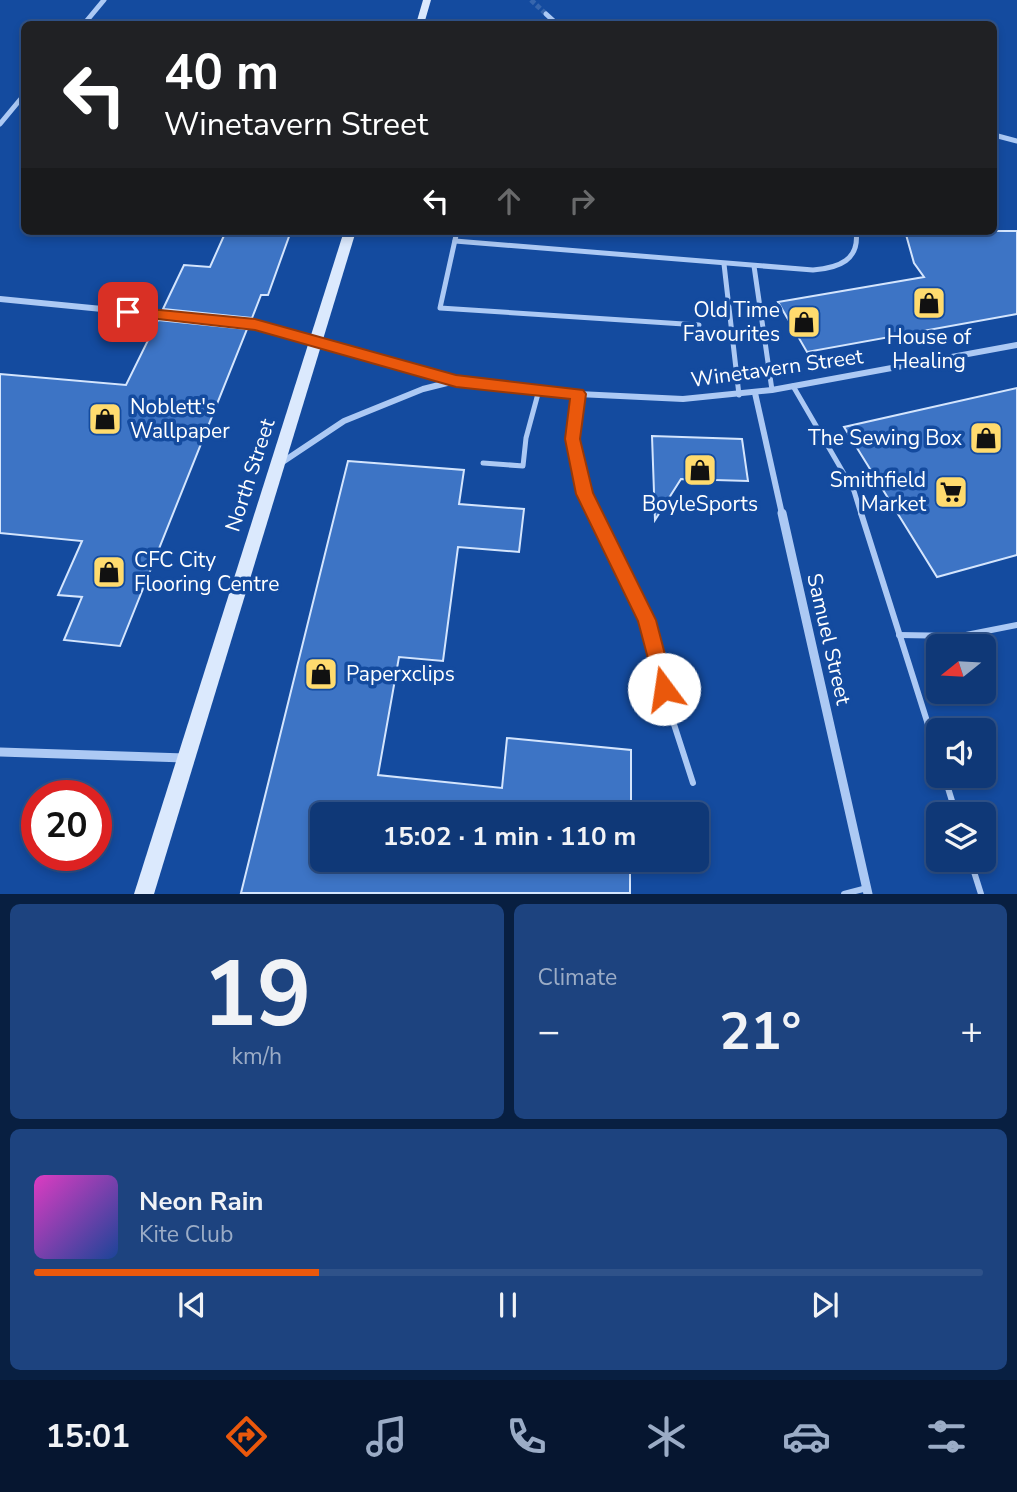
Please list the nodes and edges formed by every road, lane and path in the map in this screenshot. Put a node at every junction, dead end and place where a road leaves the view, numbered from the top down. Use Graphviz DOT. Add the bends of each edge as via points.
graph roads {
  1 [pos="104,0"];
  2 [pos="427,0"];
  3 [pos="546,14"];
  4 [pos="86,21"];
  5 [pos="421,21"];
  6 [pos="554,21"];
  7 [pos="21,99"];
  8 [pos="0,124"];
  9 [pos="997,136"];
  10 [pos="1017,141"];
  11 [pos="349,235"];
  12 [pos="456,235"];
  13 [pos="857,235"];
  14 [pos="455,241"];
  15 [pos="724,264"];
  16 [pos="754,265"];
  17 [pos="0,299"];
  18 [pos="699,325"];
  19 [pos="316,341"];
  20 [pos="1017,345"];
  21 [pos="456,381"];
  22 [pos="793,387"];
  23 [pos="539,390"];
  24 [pos="772,390"];
  25 [pos="755,393"];
  26 [pos="578,394"];
  27 [pos="739,395"];
  28 [pos="483,463"];
  29 [pos="277,465"];
  30 [pos="1017,625"];
  31 [pos="899,635"];
  32 [pos="926,719"];
  33 [pos="0,752"];
  34 [pos="186,758"];
  35 [pos="693,783"];
  36 [pos="974,872"];
  37 [pos="868,891"];
  38 [pos="144,894"];
  39 [pos="844,894"];
  40 [pos="981,894"];
  1 -- 4 [label="street"];
  2 -- 5 [label="main road"];
  3 -- 6 [label="street"];
  7 -- 8 [label="street"];
  9 -- 10 [label="street"];
  11 -- 19 [label="main road, North Street"];
  12 -- 14 [label="lane"];
  13 -- 16 [label="lane" via="856,254 838,266"];
  14 -- 15 [label="lane"];
  14 -- 18 [label="lane" via="440,308"];
  15 -- 16 [label="lane"];
  15 -- 27 [label="lane"];
  16 -- 24 [label="lane"];
  17 -- 19 [label="street, Winetavern Street" via="255,324"];
  19 -- 21 [label="street, Winetavern Street"];
  19 -- 29 [label="main road, North Street"];
  20 -- 22 [label="street, Winetavern Street"];
  21 -- 23 [label="street, Winetavern Street"];
  21 -- 29 [label="street, Winetavern Street" via="423,388 344,421"];
  22 -- 24 [label="street, Winetavern Street"];
  22 -- 31 [label="lane" via="853,491"];
  23 -- 26 [label="street, Winetavern Street"];
  23 -- 28 [label="lane" via="523,466"];
  24 -- 25 [label="street, Winetavern Street"];
  25 -- 27 [label="street, Winetavern Street"];
  25 -- 37 [label="street, Samuel Street"];
  26 -- 27 [label="street, Winetavern Street" via="684,400"];
  26 -- 35 [label="lane" via="572,439 585,494 647,620"];
  29 -- 34 [label="main road, North Street"];
  30 -- 31 [label="lane" via="961,636"];
  31 -- 32 [label="lane"];
  33 -- 34 [label="street"];
  34 -- 38 [label="main road, North Street"];
  36 -- 40 [label="lane"];
  37 -- 39 [label="lane"];
}
